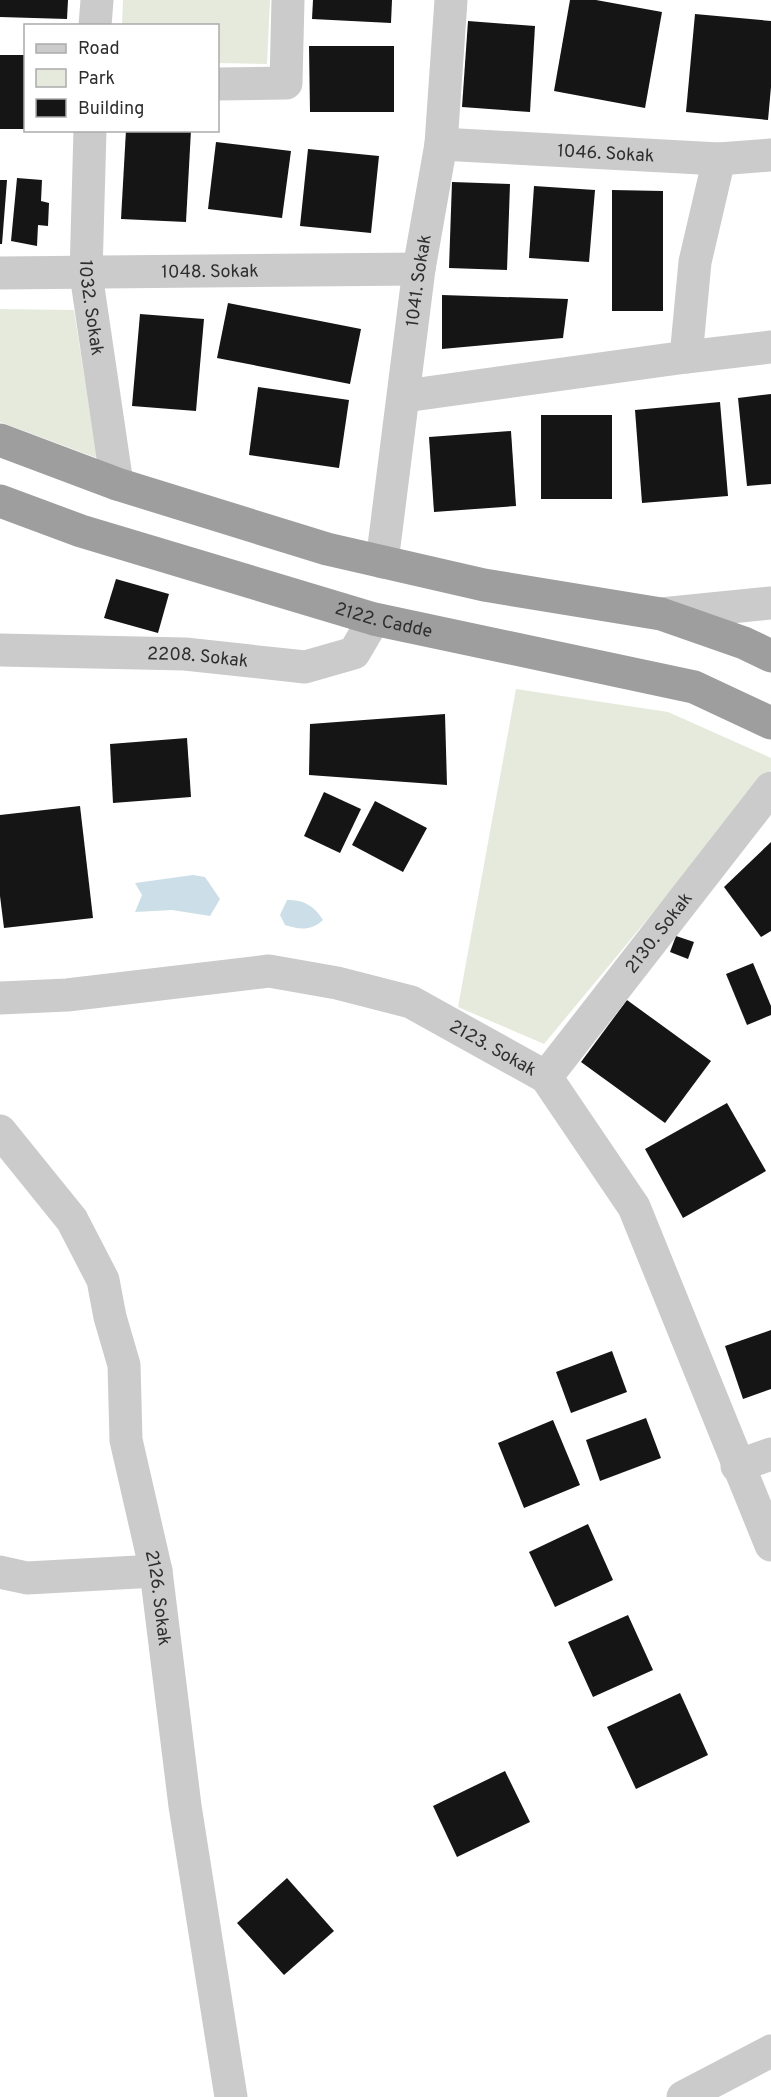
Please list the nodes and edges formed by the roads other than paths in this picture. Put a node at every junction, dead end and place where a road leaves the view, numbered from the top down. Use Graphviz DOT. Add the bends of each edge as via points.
graph roads {
  1 [pos="97,0"];
  2 [pos="288,0"];
  3 [pos="451,0"];
  4 [pos="95,24"];
  5 [pos="219,84"];
  6 [pos="90,132"];
  7 [pos="441,144"];
  8 [pos="771,155"];
  9 [pos="719,159"];
  10 [pos="419,269"];
  11 [pos="0,273"];
  12 [pos="86,274"];
  13 [pos="771,347"];
  14 [pos="686,357"];
  15 [pos="405,396"];
  16 [pos="0,440"];
  17 [pos="117,484"];
  18 [pos="0,501"];
  19 [pos="382,562"];
  20 [pos="771,603"];
  21 [pos="661,614"];
  22 [pos="374,619"];
  23 [pos="0,650"];
  24 [pos="771,656"];
  25 [pos="771,723"];
  26 [pos="771,788"];
  27 [pos="0,998"];
  28 [pos="546,1077"];
  29 [pos="0,1131"];
  30 [pos="771,1454"];
  31 [pos="737,1466"];
  32 [pos="771,1545"];
  33 [pos="156,1571"];
  34 [pos="0,1572"];
  35 [pos="771,2051"];
  36 [pos="231,2097"];
  37 [pos="683,2097"];
  1 -- 4 [label="street"];
  2 -- 5 [label="street" via="286,83"];
  3 -- 7 [label="street, 1041. Sokak"];
  6 -- 12 [label="street, 1032. Sokak"];
  7 -- 9 [label="street, 1046. Sokak"];
  7 -- 10 [label="street, 1041. Sokak"];
  8 -- 9 [label="street, 1046. Sokak"];
  9 -- 14 [label="street" via="695,262"];
  10 -- 12 [label="street, 1048. Sokak"];
  10 -- 15 [label="street, 1041. Sokak"];
  11 -- 12 [label="street, 1048. Sokak"];
  12 -- 17 [label="street, 1032. Sokak"];
  13 -- 14 [label="street"];
  14 -- 15 [label="street"];
  15 -- 19 [label="street, 1041. Sokak"];
  16 -- 17 [label="highway"];
  17 -- 19 [label="highway" via="259,530"];
  18 -- 22 [label="highway, 2122. Cadde" via="81,531"];
  19 -- 21 [label="highway" via="484,585"];
  20 -- 21 [label="street"];
  21 -- 24 [label="highway"];
  22 -- 23 [label="street, 2208. Sokak" via="354,654 305,667 185,654"];
  22 -- 25 [label="highway, 2122. Cadde" via="694,687"];
  26 -- 28 [label="street, 2130. Sokak"];
  27 -- 28 [label="street, 2123. Sokak" via="67,995 269,971 411,1002"];
  28 -- 31 [label="street, 2123. Sokak" via="634,1207"];
  29 -- 33 [label="street, 2126. Sokak" via="72,1220 103,1280 124,1365 126,1440"];
  30 -- 31 [label="street"];
  31 -- 32 [label="street, 2123. Sokak"];
  33 -- 34 [label="street" via="27,1578"];
  33 -- 36 [label="street, 2126. Sokak" via="185,1806"];
  35 -- 37 [label="street"];
}
